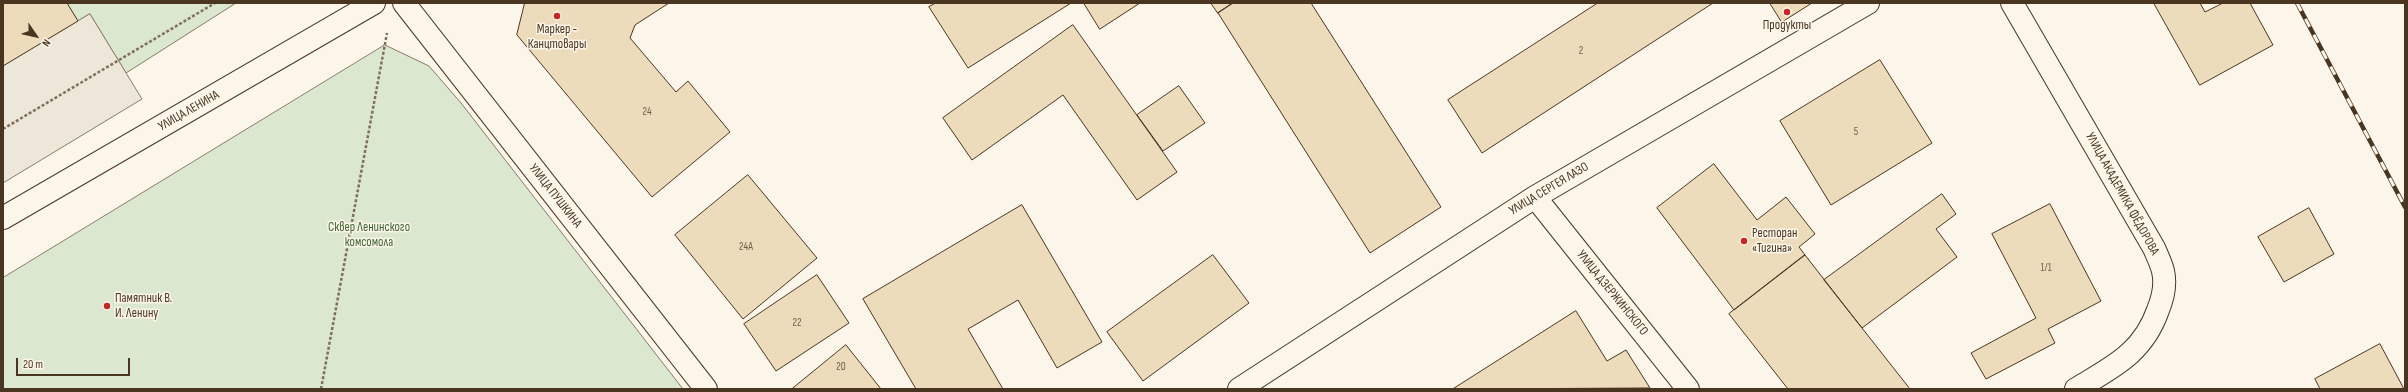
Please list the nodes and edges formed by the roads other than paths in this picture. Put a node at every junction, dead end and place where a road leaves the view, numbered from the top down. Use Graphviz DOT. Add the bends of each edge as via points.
graph roads {
  1 [pos="374,3"];
  2 [pos="404,3"];
  3 [pos="1868,3"];
  4 [pos="2012,3"];
  5 [pos="1535,197"];
  6 [pos="3,218"];
  7 [pos="706,389"];
  8 [pos="1239,389"];
  9 [pos="1688,389"];
  10 [pos="2076,389"];
  1 -- 6 [label="street, УЛИЦА ЛЕНИНА"];
  2 -- 7 [label="street, УЛИЦА ПУШКИНА"];
  3 -- 5 [label="street, УЛИЦА СЕРГЕЯ ЛАЗО"];
  4 -- 10 [label="street, УЛИЦА АКАДЕМИКА ФЁДОРОВА" via="2154,248 2163,272 2163,296 2154,323 2140,345 2114,366"];
  5 -- 8 [label="street, УЛИЦА СЕРГЕЯ ЛАЗО"];
  5 -- 9 [label="street, УЛИЦА ДЗЕРЖИНСКОГО"];
}
